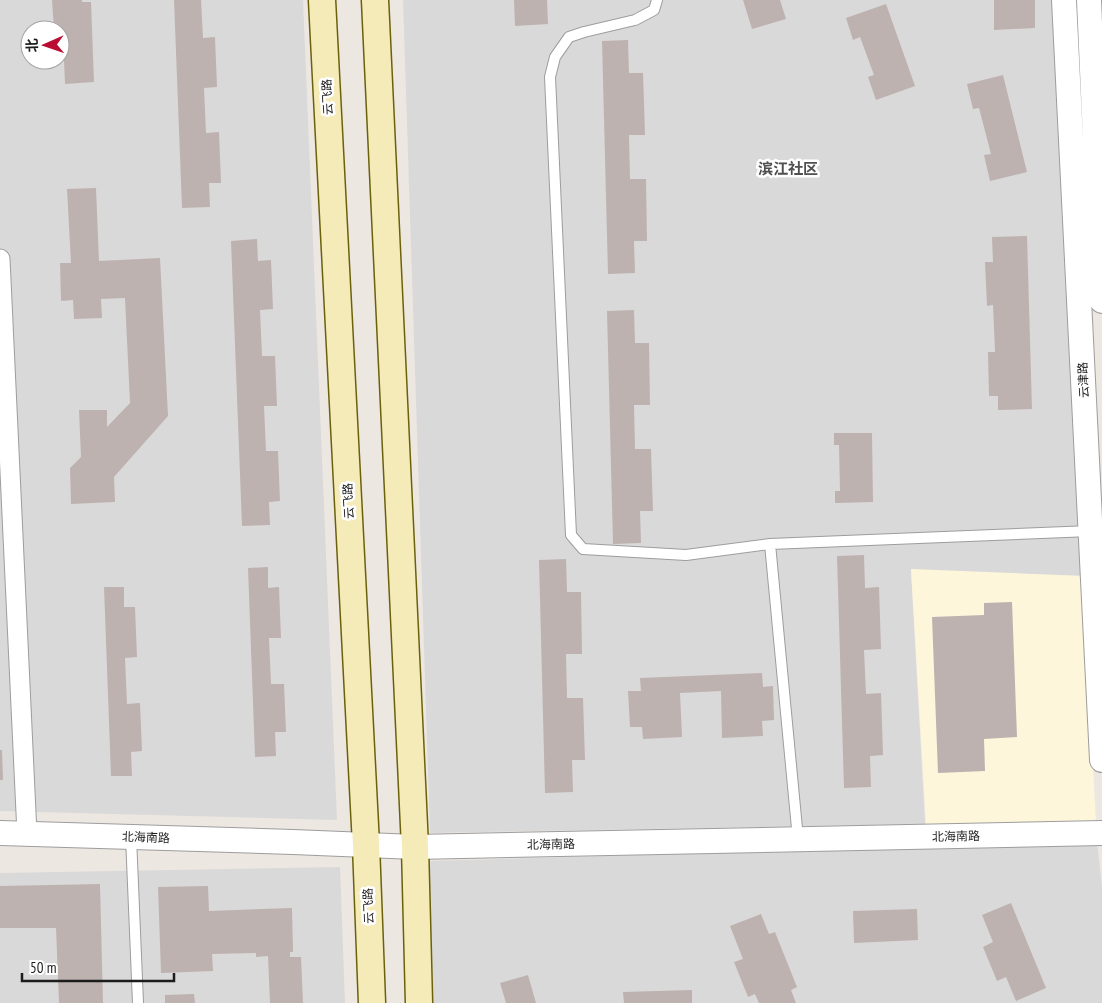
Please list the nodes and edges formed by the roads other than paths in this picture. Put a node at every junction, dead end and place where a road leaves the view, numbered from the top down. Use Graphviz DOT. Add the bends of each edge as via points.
graph roads {
  1 [pos="322,0"];
  2 [pos="375,0"];
  3 [pos="657,0"];
  4 [pos="1064,0"];
  5 [pos="1089,0"];
  6 [pos="0,259"];
  7 [pos="1102,301"];
  8 [pos="1091,532"];
  9 [pos="770,544"];
  10 [pos="1102,760"];
  11 [pos="0,833"];
  12 [pos="1102,833"];
  13 [pos="27,834"];
  14 [pos="131,837"];
  15 [pos="798,839"];
  16 [pos="366,845"];
  17 [pos="415,847"];
  18 [pos="138,1003"];
  19 [pos="372,1003"];
  20 [pos="419,1003"];
  1 -- 16 [label="main road, 云飞路"];
  2 -- 17 [label="main road"];
  3 -- 9 [label="lane" via="654,10 635,20 569,37 555,57 550,77 571,535 583,549 686,555"];
  4 -- 8 [label="street, 云津路"];
  5 -- 7 [label="street"];
  6 -- 13 [label="street"];
  8 -- 9 [label="lane"];
  8 -- 10 [label="street, 云津路"];
  9 -- 15 [label="lane"];
  11 -- 13 [label="street, 北海南路"];
  12 -- 15 [label="street, 北海南路"];
  13 -- 14 [label="street, 北海南路"];
  14 -- 16 [label="street, 北海南路"];
  14 -- 18 [label="lane"];
  15 -- 17 [label="street, 北海南路"];
  16 -- 17 [label="street, 北海南路"];
  16 -- 19 [label="main road, 云飞路"];
  17 -- 20 [label="main road"];
}
